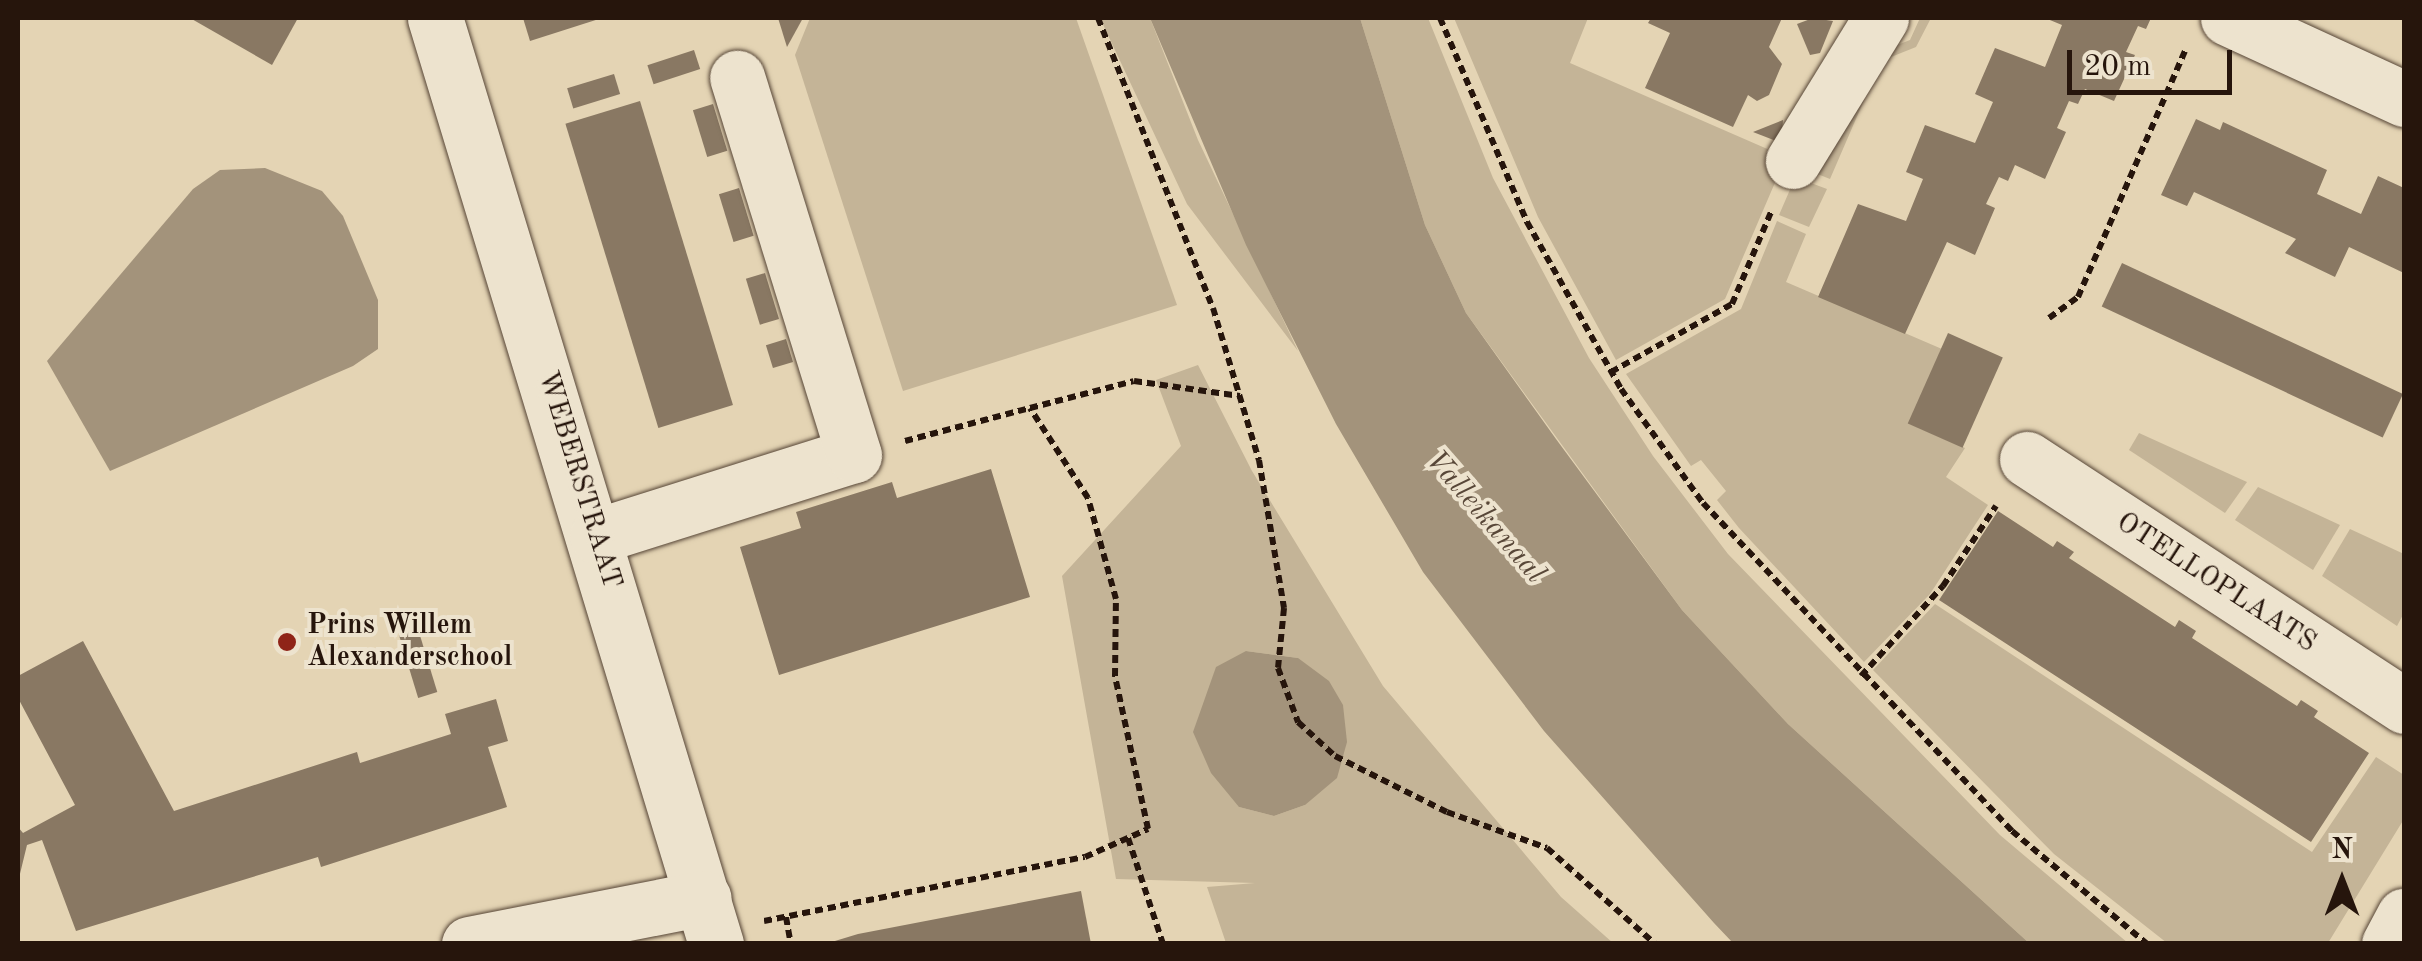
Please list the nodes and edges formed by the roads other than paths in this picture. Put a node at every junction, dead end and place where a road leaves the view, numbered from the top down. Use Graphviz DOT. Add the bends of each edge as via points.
graph roads {
  1 [pos="436,18"];
  2 [pos="1881,18"];
  3 [pos="2207,33"];
  4 [pos="737,78"];
  5 [pos="2404,98"];
  6 [pos="1794,161"];
  7 [pos="2027,459"];
  8 [pos="597,536"];
  9 [pos="2404,706"];
  10 [pos="2404,916"];
  11 [pos="711,924"];
  12 [pos="469,944"];
  13 [pos="2388,944"];
  1 -- 8 [label="street, WEBERSTRAAT"];
  2 -- 6 [label="street"];
  3 -- 5 [label="street"];
  4 -- 8 [label="street" via="854,455"];
  7 -- 9 [label="street, OTELLOPLAATS"];
  8 -- 11 [label="street, WEBERSTRAAT"];
  10 -- 13 [label="street"];
  11 -- 12 [label="street"];
}
